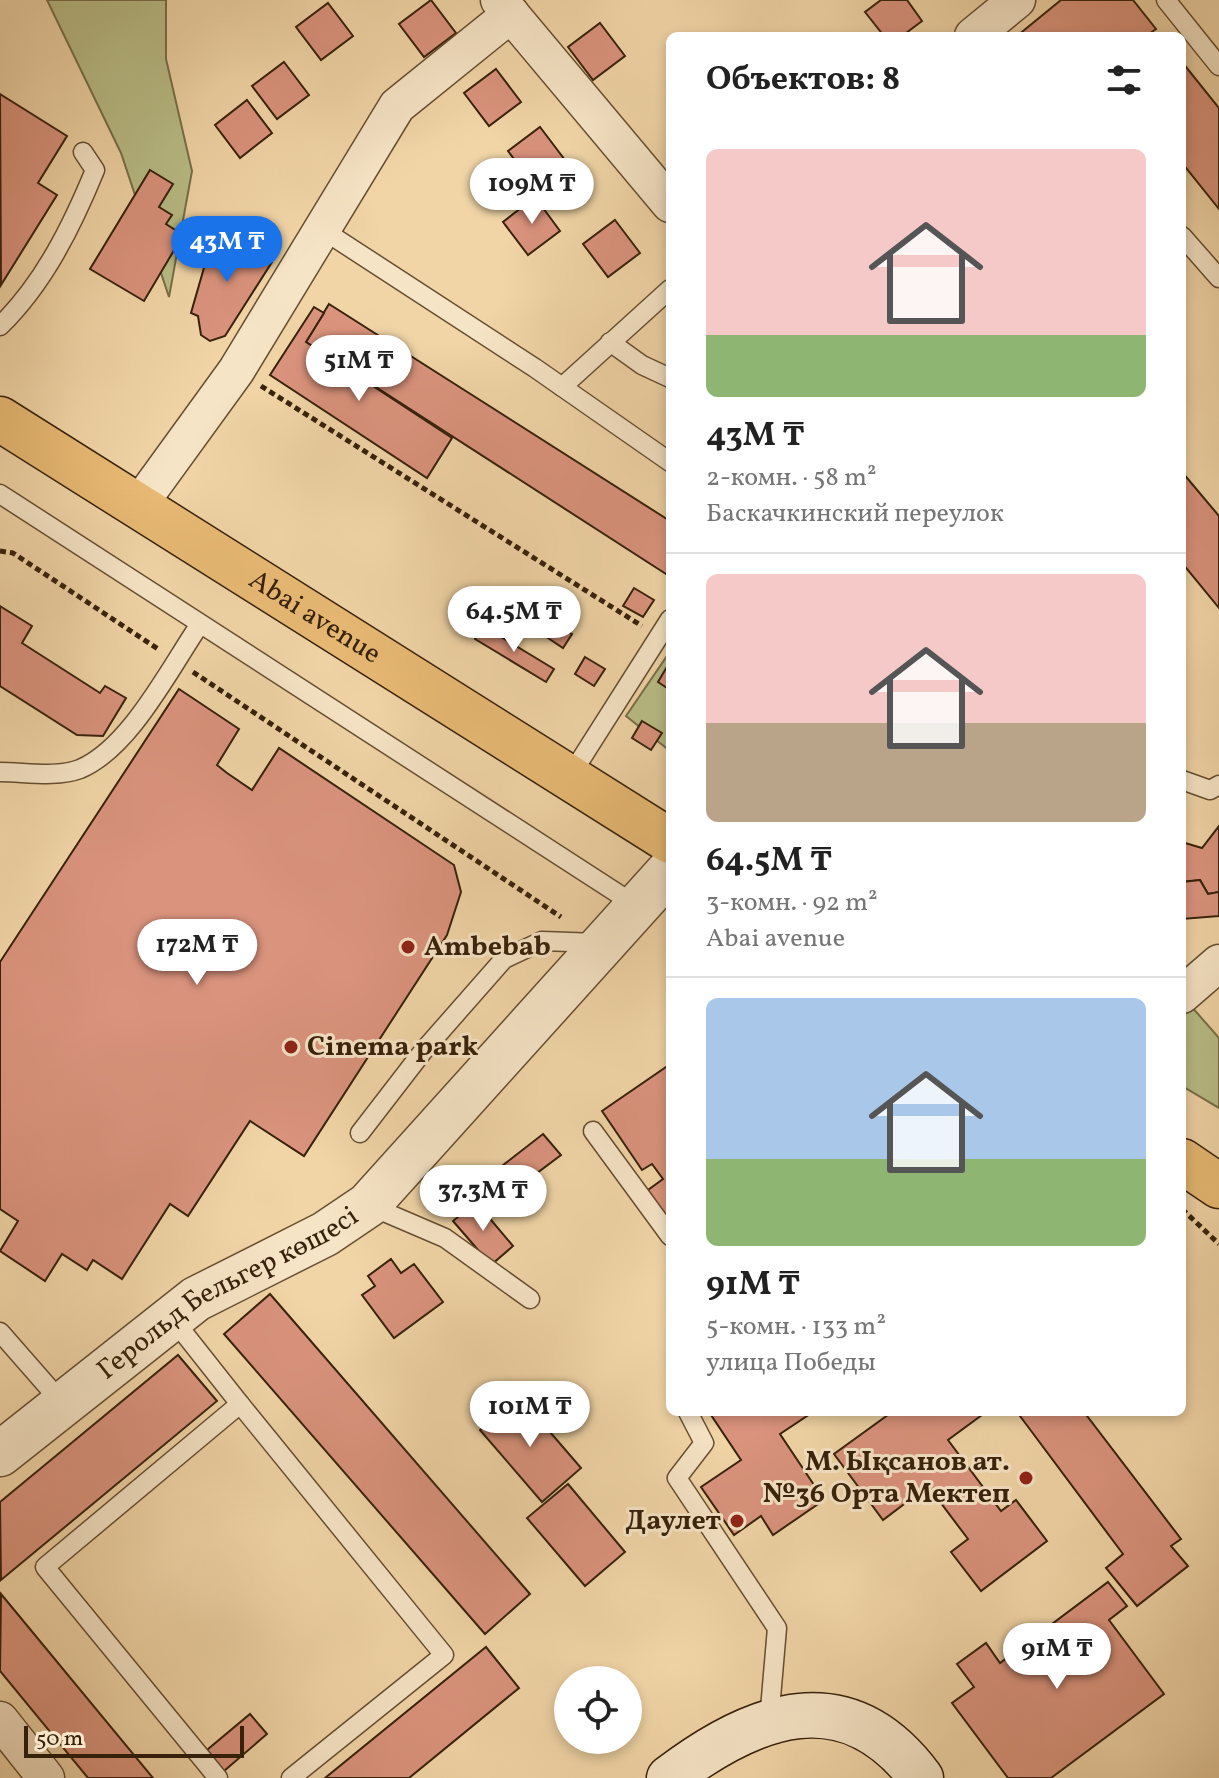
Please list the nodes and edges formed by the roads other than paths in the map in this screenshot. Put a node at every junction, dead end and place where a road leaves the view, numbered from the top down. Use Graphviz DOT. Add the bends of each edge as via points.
graph roads {
  1 [pos="1017,0"];
  2 [pos="1166,0"];
  3 [pos="505,7"];
  4 [pos="978,32"];
  5 [pos="1219,66"];
  6 [pos="83,152"];
  7 [pos="666,199"];
  8 [pos="323,230"];
  9 [pos="1186,241"];
  10 [pos="1219,278"];
  11 [pos="666,293"];
  12 [pos="0,326"];
  13 [pos="610,342"];
  14 [pos="666,376"];
  15 [pos="562,387"];
  16 [pos="0,419"];
  17 [pos="666,459"];
  18 [pos="0,494"];
  19 [pos="138,506"];
  20 [pos="200,624"];
  21 [pos="666,626"];
  22 [pos="0,772"];
  23 [pos="569,778"];
  24 [pos="1186,781"];
  25 [pos="1219,785"];
  26 [pos="666,839"];
  27 [pos="666,874"];
  28 [pos="637,906"];
  29 [pos="601,943"];
  30 [pos="1219,963"];
  31 [pos="1186,992"];
  32 [pos="593,1131"];
  33 [pos="360,1133"];
  34 [pos="1186,1164"];
  35 [pos="1219,1186"];
  36 [pos="368,1205"];
  37 [pos="666,1231"];
  38 [pos="530,1299"];
  39 [pos="172,1318"];
  40 [pos="0,1332"];
  41 [pos="63,1404"];
  42 [pos="240,1404"];
  43 [pos="690,1416"];
  44 [pos="0,1454"];
  45 [pos="0,1720"];
  46 [pos="769,1721"];
  47 [pos="46,1778"];
  48 [pos="218,1778"];
  49 [pos="291,1778"];
  50 [pos="669,1778"];
  51 [pos="921,1778"];
  1 -- 4 [label="street"];
  2 -- 5 [label="lane"];
  3 -- 7 [label="street"];
  3 -- 8 [label="street" via="397,106"];
  6 -- 12 [label="lane" via="95,170 73,224 21,305"];
  8 -- 15 [label="lane"];
  8 -- 19 [label="street" via="236,371"];
  9 -- 10 [label="lane"];
  11 -- 13 [label="lane"];
  13 -- 14 [label="lane"];
  13 -- 15 [label="lane"];
  15 -- 17 [label="lane"];
  16 -- 19 [label="main road, Abai avenue"];
  18 -- 20 [label="lane"];
  19 -- 23 [label="main road, Abai avenue"];
  20 -- 22 [label="lane" via="113,747 79,769"];
  20 -- 28 [label="lane"];
  21 -- 23 [label="lane"];
  23 -- 26 [label="main road, Abai avenue"];
  24 -- 25 [label="lane" via="1210,790"];
  27 -- 28 [label="street, Герольд Бельгер көшесі"];
  28 -- 29 [label="street, Герольд Бельгер көшесі"];
  29 -- 33 [label="lane" via="542,941 504,959"];
  29 -- 36 [label="street, Герольд Бельгер көшесі"];
  30 -- 31 [label="street"];
  32 -- 37 [label="lane"];
  34 -- 35 [label="main road"];
  36 -- 38 [label="lane" via="445,1238"];
  36 -- 39 [label="street, Герольд Бельгер көшесі" via="325,1234 215,1288"];
  39 -- 41 [label="street, Герольд Бельгер көшесі"];
  39 -- 42 [label="lane"];
  40 -- 41 [label="lane"];
  41 -- 44 [label="street, Герольд Бельгер көшесі"];
  42 -- 48 [label="lane" via="45,1567"];
  42 -- 49 [label="lane" via="444,1655"];
  43 -- 46 [label="lane" via="704,1443 677,1478 777,1628"];
  45 -- 47 [label="street"];
  46 -- 50 [label="street" via="712,1747"];
  46 -- 51 [label="street" via="819,1715 867,1727"];
}
